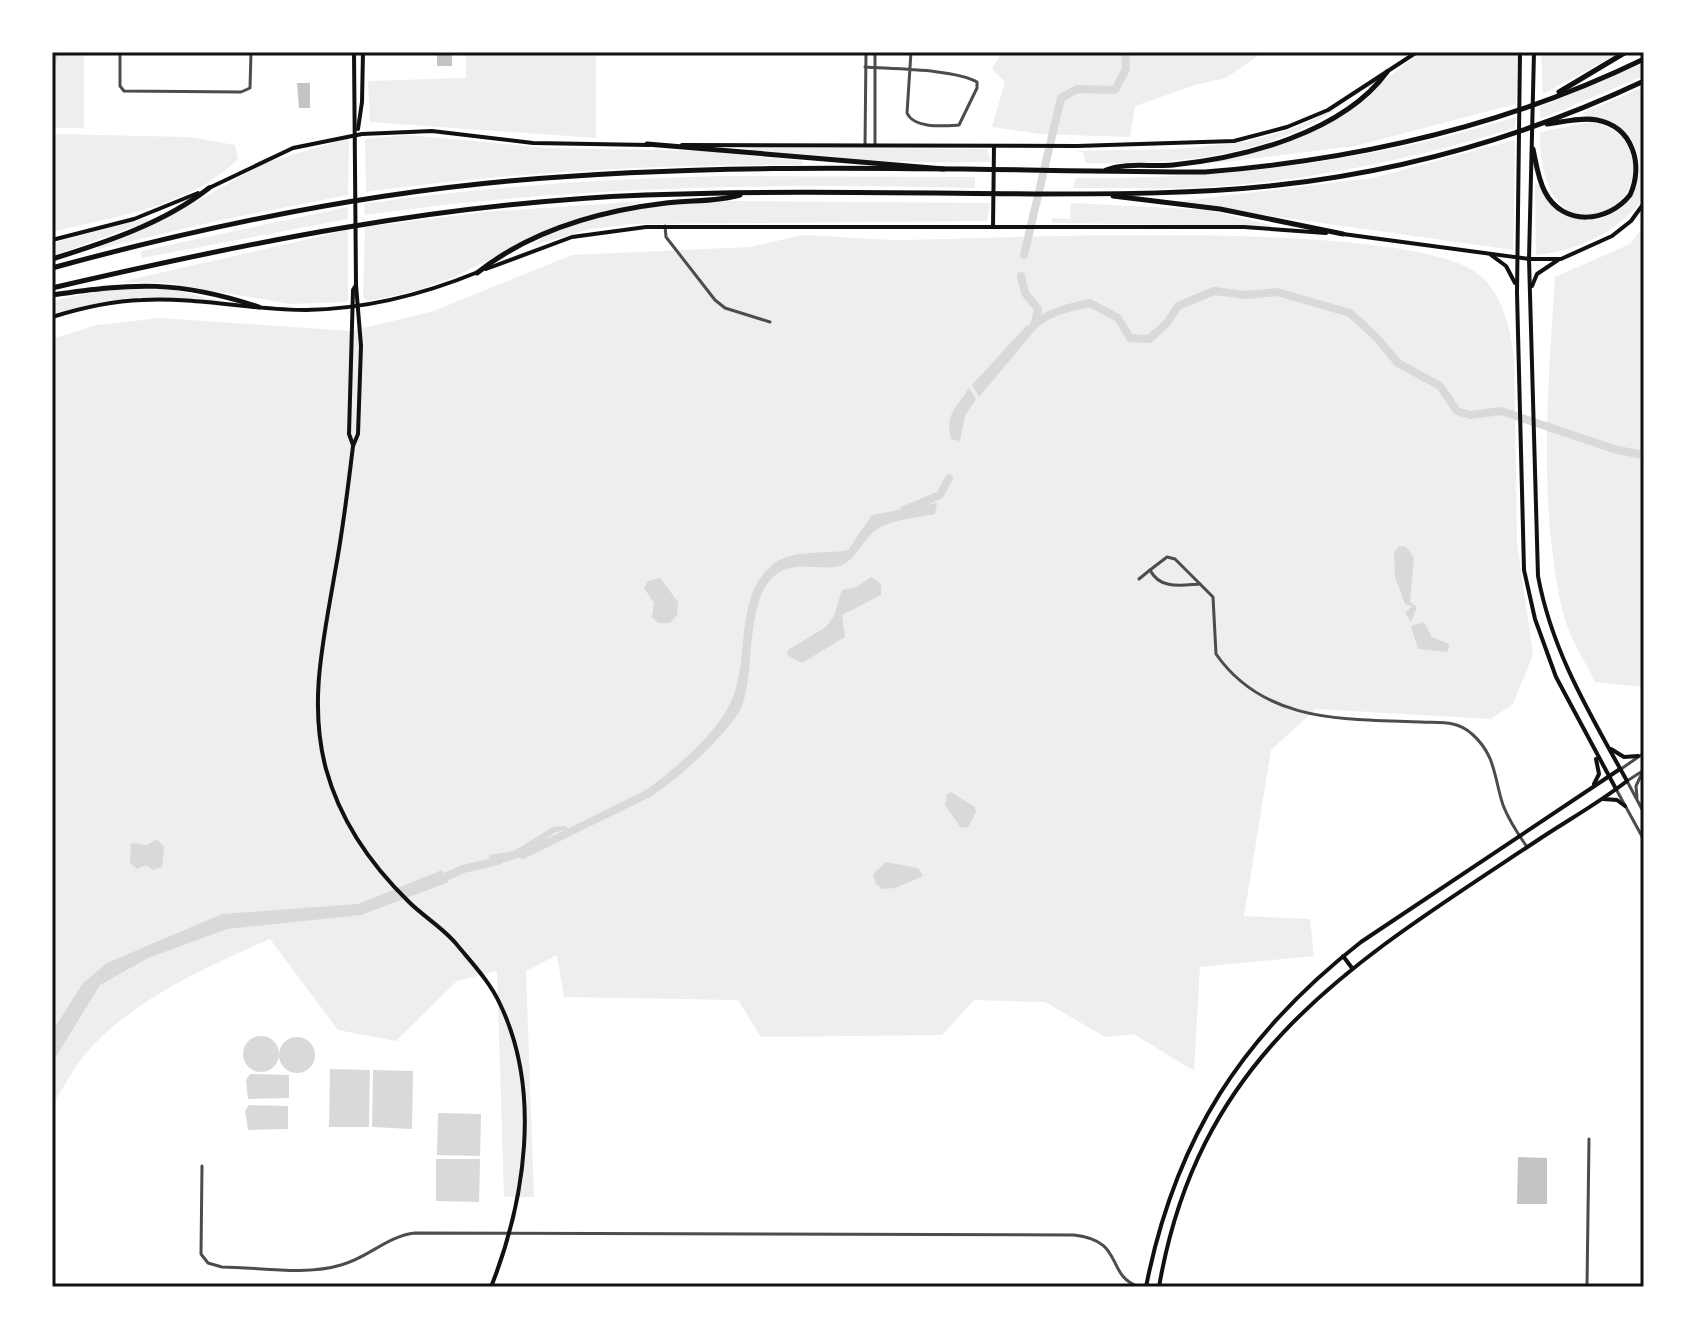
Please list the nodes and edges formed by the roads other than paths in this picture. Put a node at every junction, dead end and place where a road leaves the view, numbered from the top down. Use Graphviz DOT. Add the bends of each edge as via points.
graph roads {
  1 [pos="120,52"];
  2 [pos="251,52"];
  3 [pos="354,52"];
  4 [pos="363,52"];
  5 [pos="866,52"];
  6 [pos="875,52"];
  7 [pos="911,52"];
  8 [pos="1417,52"];
  9 [pos="1520,52"];
  10 [pos="1534,52"];
  11 [pos="1626,52"];
  12 [pos="1644,59"];
  13 [pos="865,67"];
  14 [pos="875,68"];
  15 [pos="908,72"];
  16 [pos="1387,72"];
  17 [pos="1644,81"];
  18 [pos="1544,101"];
  19 [pos="1538,125"];
  20 [pos="357,135"];
  21 [pos="647,144"];
  22 [pos="865,145"];
  23 [pos="875,145"];
  24 [pos="994,146"];
  25 [pos="1533,149"];
  26 [pos="953,171"];
  27 [pos="1101,172"];
  28 [pos="209,188"];
  29 [pos="745,193"];
  30 [pos="1104,194"];
  31 [pos="1644,203"];
  32 [pos="665,226"];
  33 [pos="993,227"];
  34 [pos="1343,234"];
  35 [pos="52,240"];
  36 [pos="1489,254"];
  37 [pos="1518,257"];
  38 [pos="52,259"];
  39 [pos="1529,259"];
  40 [pos="1561,259"];
  41 [pos="52,268"];
  42 [pos="477,273"];
  43 [pos="356,285"];
  44 [pos="52,288"];
  45 [pos="1517,293"];
  46 [pos="52,295"];
  47 [pos="360,306"];
  48 [pos="259,307"];
  49 [pos="352,307"];
  50 [pos="1530,312"];
  51 [pos="52,317"];
  52 [pos="770,322"];
  53 [pos="353,446"];
  54 [pos="1150,570"];
  55 [pos="1139,579"];
  56 [pos="1200,584"];
  57 [pos="1606,745"];
  58 [pos="1593,749"];
  59 [pos="1644,753"];
  60 [pos="1638,756"];
  61 [pos="1620,769"];
  62 [pos="1644,770"];
  63 [pos="1609,776"];
  64 [pos="1627,781"];
  65 [pos="1593,787"];
  66 [pos="1616,789"];
  67 [pos="1597,801"];
  68 [pos="1638,802"];
  69 [pos="1625,806"];
  70 [pos="1644,813"];
  71 [pos="1518,834"];
  72 [pos="1644,840"];
  73 [pos="1527,847"];
  74 [pos="1343,956"];
  75 [pos="1352,968"];
  76 [pos="1589,1139"];
  77 [pos="202,1166"];
  78 [pos="511,1233"];
  79 [pos="491,1287"];
  80 [pos="1139,1287"];
  81 [pos="1146,1287"];
  82 [pos="1159,1287"];
  83 [pos="1587,1287"];
  1 -- 2 [label="street" via="121,89 248,91"];
  3 -- 20 [label="main road"];
  4 -- 20 [label="main road"];
  5 -- 13 [label="street"];
  6 -- 14 [label="street"];
  7 -- 15 [label="street"];
  8 -- 16 [label="main road"];
  9 -- 37 [label="main road"];
  10 -- 25 [label="main road"];
  11 -- 18 [label="highway"];
  12 -- 18 [label="highway"];
  13 -- 14 [label="street"];
  13 -- 22 [label="street"];
  14 -- 15 [label="street"];
  14 -- 23 [label="street"];
  15 -- 15 [label="street" via="948,73 977,82 959,125 909,119"];
  16 -- 24 [label="main road" via="1328,110 1250,138 1177,145"];
  16 -- 27 [label="highway" via="1344,109 1281,142 1219,158"];
  17 -- 19 [label="highway"];
  18 -- 27 [label="highway" via="1418,140 1321,159 1205,172"];
  19 -- 25 [label="highway" via="1585,120 1618,129 1637,160 1635,184 1615,210 1593,218 1572,215 1544,192"];
  19 -- 30 [label="highway" via="1412,162 1316,180 1216,191"];
  20 -- 21 [label="main road" via="432,131 533,143"];
  20 -- 28 [label="main road" via="293,148"];
  20 -- 43 [label="main road"];
  21 -- 22 [label="main road"];
  21 -- 26 [label="highway"];
  22 -- 23 [label="main road"];
  23 -- 24 [label="main road"];
  24 -- 33 [label="main road"];
  25 -- 39 [label="main road"];
  26 -- 27 [label="highway"];
  26 -- 41 [label="highway" via="643,172 462,186 283,213"];
  28 -- 35 [label="main road" via="134,219"];
  28 -- 38 [label="highway" via="149,223"];
  29 -- 30 [label="highway"];
  29 -- 42 [label="highway" via="633,207 579,220 543,234"];
  29 -- 44 [label="highway" via="578,198 411,215 267,239"];
  30 -- 34 [label="highway" via="1220,209"];
  31 -- 40 [label="main road" via="1612,236"];
  32 -- 33 [label="main road"];
  32 -- 42 [label="main road" via="572,237"];
  32 -- 52 [label="street" via="666,237 715,300"];
  33 -- 34 [label="main road" via="1244,227"];
  34 -- 36 [label="main road"];
  36 -- 37 [label="main road"];
  36 -- 45 [label="main road" via="1511,271"];
  37 -- 39 [label="main road"];
  37 -- 45 [label="main road"];
  39 -- 40 [label="main road"];
  39 -- 50 [label="main road"];
  40 -- 50 [label="main road" via="1534,277"];
  42 -- 47 [label="main road" via="420,294"];
  43 -- 47 [label="main road"];
  43 -- 49 [label="main road"];
  45 -- 58 [label="main road" via="1524,570 1556,677"];
  46 -- 48 [label="highway" via="156,284"];
  47 -- 49 [label="main road"];
  47 -- 53 [label="main road" via="358,434"];
  48 -- 49 [label="main road"];
  48 -- 51 [label="main road" via="141,300"];
  49 -- 53 [label="main road"];
  50 -- 57 [label="main road" via="1535,552 1545,610 1566,670"];
  53 -- 78 [label="main road" via="318,666 317,705 327,771 351,829 382,874 459,946 490,986 516,1049 522,1140"];
  54 -- 55 [label="street"];
  54 -- 56 [label="street" via="1164,584"];
  54 -- 56 [label="street" via="1171,557"];
  56 -- 71 [label="street" via="1213,597 1216,654 1276,704 1321,717 1464,728 1494,763 1502,804"];
  57 -- 60 [label="main road" via="1624,757"];
  57 -- 61 [label="main road"];
  58 -- 63 [label="main road"];
  58 -- 65 [label="main road" via="1599,768"];
  59 -- 60 [label="street"];
  60 -- 61 [label="street"];
  61 -- 63 [label="main road"];
  61 -- 64 [label="main road"];
  62 -- 64 [label="street"];
  62 -- 68 [label="street" via="1636,786"];
  63 -- 65 [label="main road"];
  63 -- 66 [label="main road"];
  64 -- 66 [label="main road"];
  64 -- 68 [label="street"];
  65 -- 71 [label="main road"];
  66 -- 67 [label="main road"];
  66 -- 69 [label="street"];
  67 -- 69 [label="main road" via="1608,798"];
  67 -- 73 [label="main road"];
  68 -- 70 [label="street"];
  69 -- 72 [label="street"];
  71 -- 73 [label="street"];
  71 -- 74 [label="main road"];
  73 -- 75 [label="main road"];
  74 -- 75 [label="main road"];
  74 -- 81 [label="main road" via="1256,1040 1209,1107 1176,1176"];
  75 -- 82 [label="main road" via="1312,1000 1231,1097 1177,1212"];
  76 -- 83 [label="street"];
  77 -- 78 [label="street" via="200,1249 211,1264 333,1267 406,1234"];
  78 -- 79 [label="main road"];
  78 -- 80 [label="street" via="1074,1235 1101,1242 1124,1279"];
}
